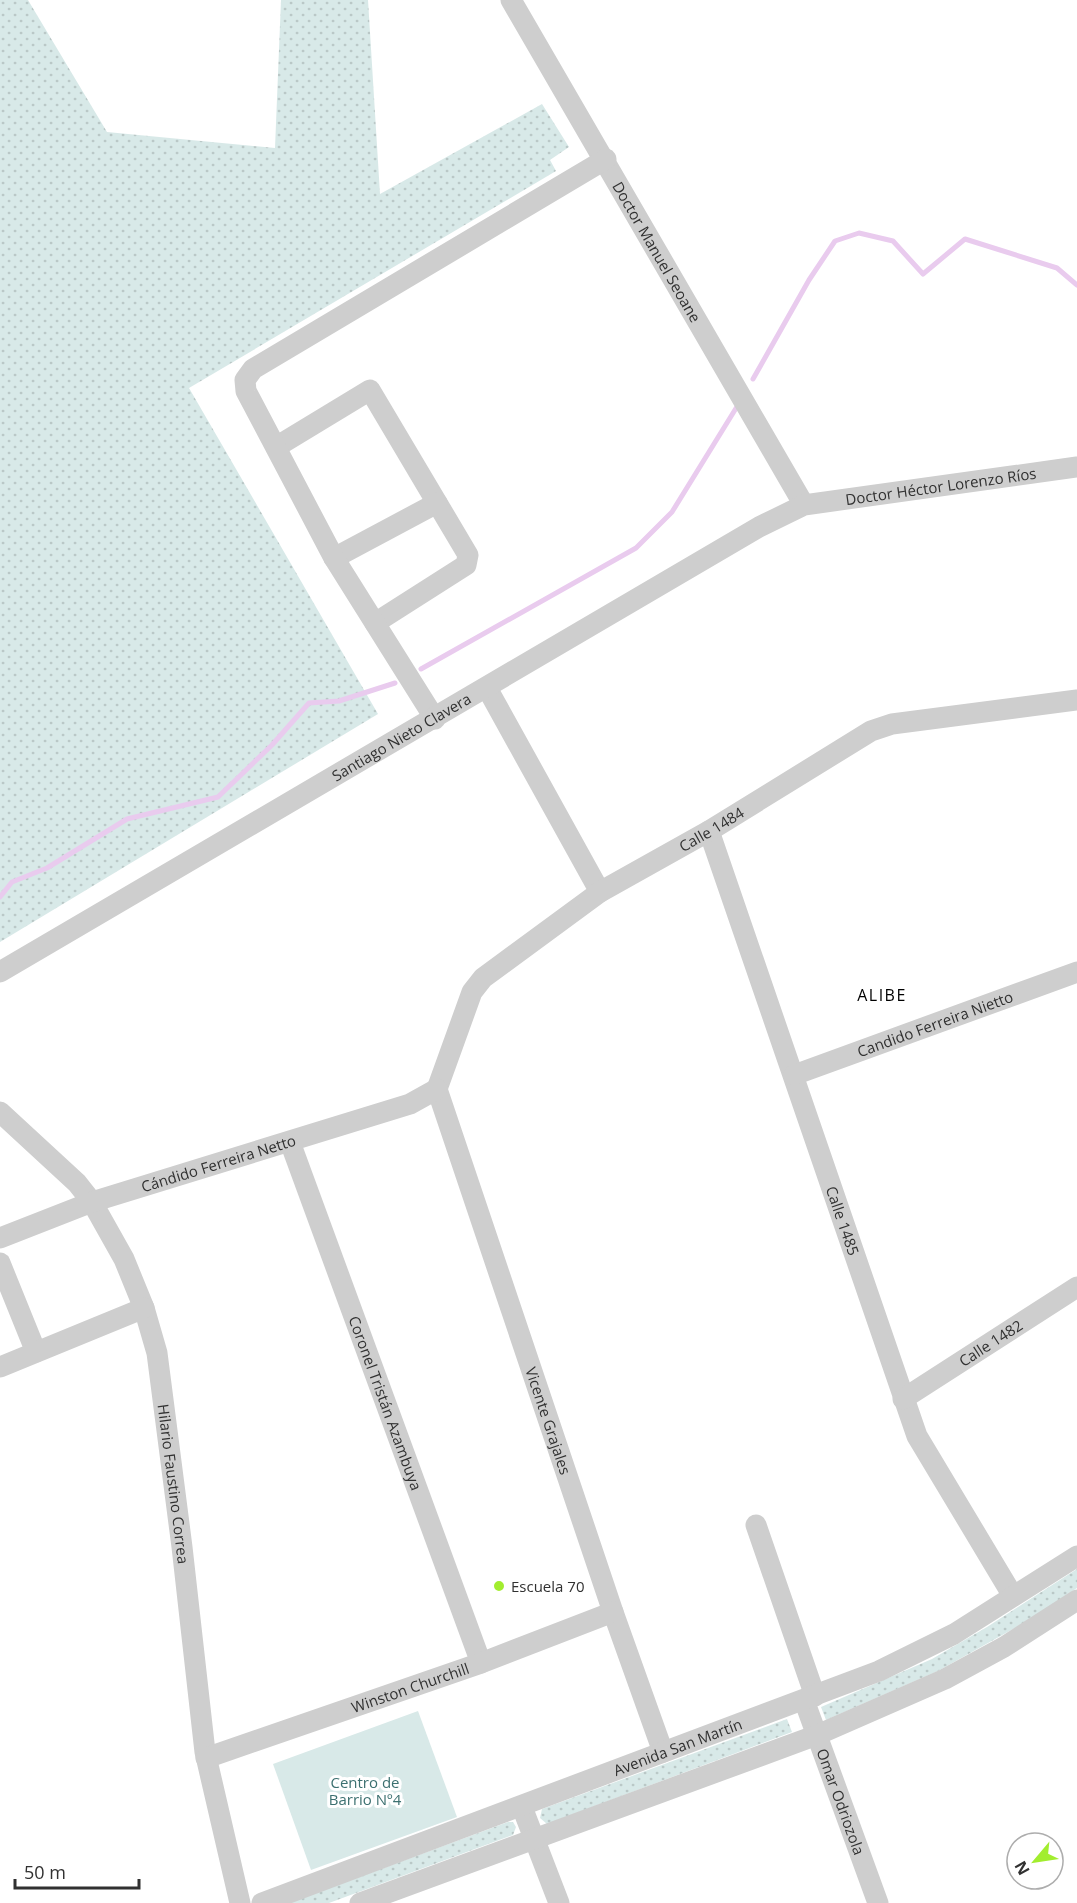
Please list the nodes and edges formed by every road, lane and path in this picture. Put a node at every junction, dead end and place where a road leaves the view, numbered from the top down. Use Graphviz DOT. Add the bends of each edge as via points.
graph roads {
  1 [pos="511,0"];
  2 [pos="606,159"];
  3 [pos="276,447"];
  4 [pos="1077,467"];
  5 [pos="437,503"];
  6 [pos="804,505"];
  7 [pos="334,558"];
  8 [pos="375,623"];
  9 [pos="487,688"];
  10 [pos="1077,700"];
  11 [pos="435,719"];
  12 [pos="708,831"];
  13 [pos="600,892"];
  14 [pos="0,972"];
  15 [pos="1077,972"];
  16 [pos="794,1075"];
  17 [pos="437,1089"];
  18 [pos="0,1112"];
  19 [pos="290,1142"];
  20 [pos="92,1202"];
  21 [pos="0,1238"];
  22 [pos="0,1263"];
  23 [pos="1077,1287"];
  24 [pos="144,1308"];
  25 [pos="36,1352"];
  26 [pos="0,1367"];
  27 [pos="903,1399"];
  28 [pos="756,1525"];
  29 [pos="1077,1556"];
  30 [pos="1013,1596"];
  31 [pos="1077,1600"];
  32 [pos="613,1612"];
  33 [pos="481,1663"];
  34 [pos="809,1698"];
  35 [pos="817,1735"];
  36 [pos="663,1752"];
  37 [pos="206,1758"];
  38 [pos="522,1807"];
  39 [pos="534,1839"];
  40 [pos="240,1903"];
  41 [pos="262,1903"];
  42 [pos="360,1903"];
  43 [pos="559,1903"];
  44 [pos="878,1903"];
  1 -- 2 [label="street, Doctor Manuel Seoane"];
  2 -- 3 [label="street" via="253,369 245,380 246,391"];
  2 -- 6 [label="street, Doctor Manuel Seoane"];
  3 -- 5 [label="street" via="370,390"];
  3 -- 7 [label="street"];
  4 -- 6 [label="street, Doctor Héctor Lorenzo Ríos"];
  5 -- 7 [label="street"];
  5 -- 8 [label="street" via="468,555 466,565"];
  6 -- 9 [label="street, Santiago Nieto Clavera" via="759,527"];
  7 -- 8 [label="street"];
  8 -- 11 [label="street"];
  9 -- 11 [label="street, Santiago Nieto Clavera"];
  9 -- 13 [label="street"];
  10 -- 12 [label="street, Calle 1484" via="892,724 871,731"];
  11 -- 14 [label="street, Santiago Nieto Clavera"];
  12 -- 13 [label="street, Calle 1484"];
  12 -- 16 [label="street, Calle 1485"];
  13 -- 17 [label="street, Calle 1484" via="483,978 472,992"];
  15 -- 16 [label="street, Candido Ferreira Nietto"];
  16 -- 27 [label="street, Calle 1485"];
  17 -- 19 [label="street, Cándido Ferreira Netto" via="410,1104"];
  17 -- 32 [label="street, Vicente Grajales"];
  18 -- 20 [label="street, Hilario Faustino Correa" via="77,1182"];
  19 -- 20 [label="street, Cándido Ferreira Netto"];
  19 -- 33 [label="street, Coronel Tristán Azambuya"];
  20 -- 21 [label="street, Cándido Ferreira Netto"];
  20 -- 24 [label="street, Hilario Faustino Correa" via="124,1259"];
  22 -- 25 [label="street"];
  23 -- 27 [label="street, Calle 1482"];
  24 -- 25 [label="street"];
  24 -- 37 [label="street, Hilario Faustino Correa" via="157,1353"];
  25 -- 26 [label="street"];
  27 -- 30 [label="street, Calle 1485" via="917,1436"];
  28 -- 34 [label="street, Omar Odriozola"];
  29 -- 30 [label="street, Avenida San Martín"];
  30 -- 34 [label="street, Avenida San Martín" via="928,1648"];
  31 -- 35 [label="street" via="945,1679"];
  32 -- 33 [label="street, Winston Churchill"];
  32 -- 36 [label="street, Vicente Grajales"];
  33 -- 37 [label="street, Winston Churchill"];
  34 -- 35 [label="street, Omar Odriozola"];
  34 -- 36 [label="street, Avenida San Martín"];
  35 -- 39 [label="street"];
  35 -- 44 [label="street, Omar Odriozola"];
  36 -- 38 [label="street, Avenida San Martín"];
  37 -- 40 [label="street, Hilario Faustino Correa"];
  38 -- 39 [label="street"];
  38 -- 41 [label="street, Avenida San Martín"];
  39 -- 42 [label="street"];
  39 -- 43 [label="street"];
}
